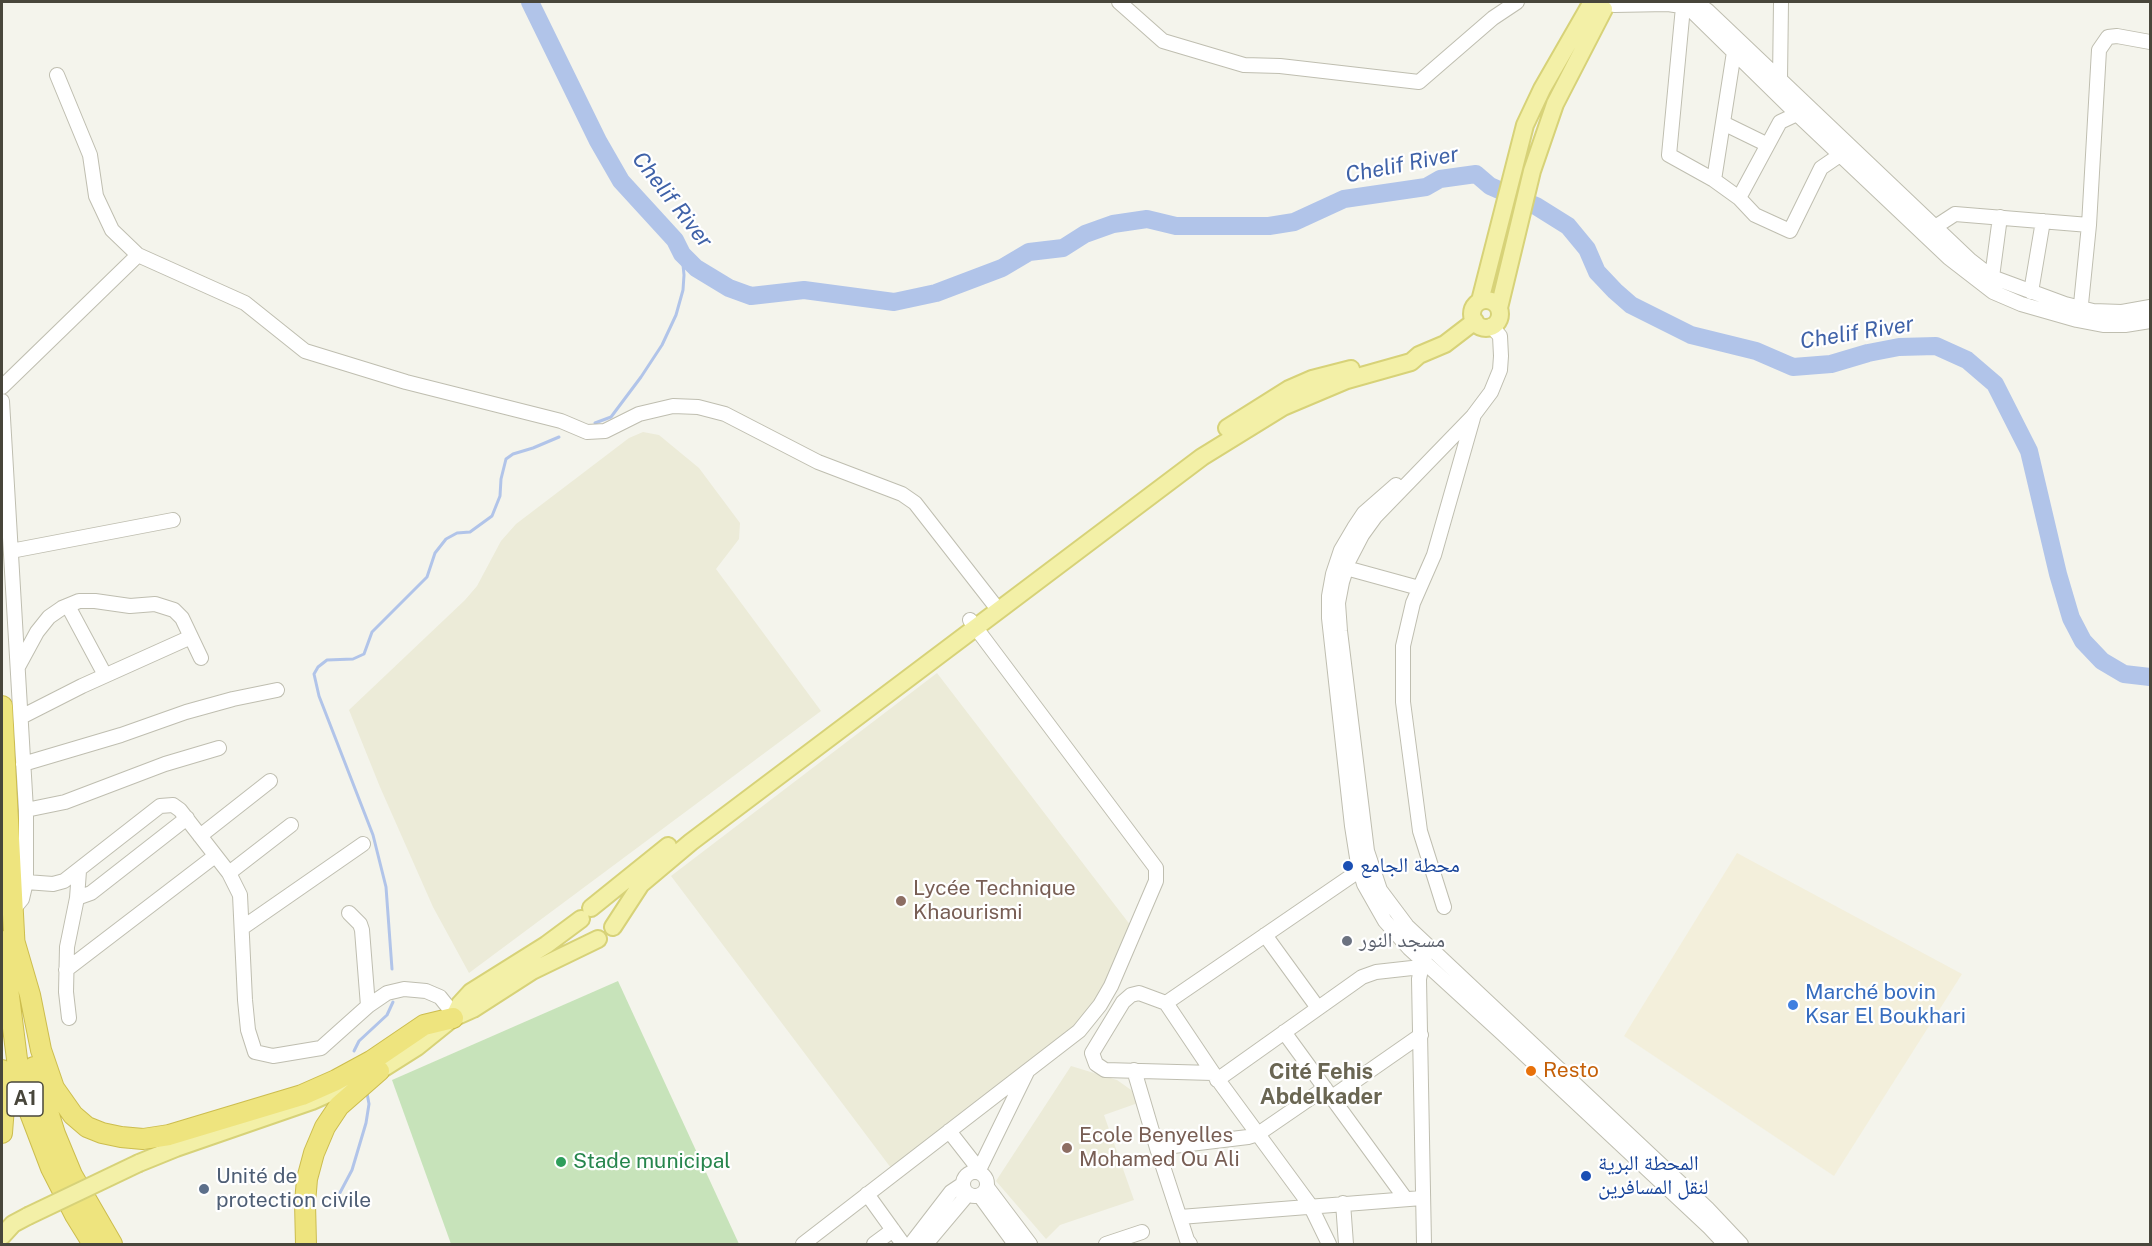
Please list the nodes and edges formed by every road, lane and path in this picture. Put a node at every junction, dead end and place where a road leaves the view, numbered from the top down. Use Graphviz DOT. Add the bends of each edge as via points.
graph roads {
  1 [pos="1119,2"];
  2 [pos="1517,2"];
  3 [pos="1781,2"];
  4 [pos="1604,4"];
  5 [pos="1690,4"];
  6 [pos="2151,42"];
  7 [pos="1734,52"];
  8 [pos="57,75"];
  9 [pos="1780,80"];
  10 [pos="1797,114"];
  11 [pos="1723,123"];
  12 [pos="1766,144"];
  13 [pos="1840,155"];
  14 [pos="1713,180"];
  15 [pos="1739,198"];
  16 [pos="2000,218"];
  17 [pos="2043,221"];
  18 [pos="2089,225"];
  19 [pos="1935,226"];
  20 [pos="138,255"];
  21 [pos="1992,277"];
  22 [pos="2031,292"];
  23 [pos="1480,302"];
  24 [pos="1499,308"];
  25 [pos="2151,308"];
  26 [pos="2080,314"];
  27 [pos="2151,321"];
  28 [pos="1483,324"];
  29 [pos="1419,356"];
  30 [pos="2,387"];
  31 [pos="2,401"];
  32 [pos="1473,416"];
  33 [pos="172,520"];
  34 [pos="10,551"];
  35 [pos="1346,568"];
  36 [pos="1419,588"];
  37 [pos="993,603"];
  38 [pos="68,606"];
  39 [pos="973,624"];
  40 [pos="191,637"];
  41 [pos="201,658"];
  42 [pos="18,668"];
  43 [pos="105,675"];
  44 [pos="277,690"];
  45 [pos="2,706"];
  46 [pos="21,717"];
  47 [pos="219,748"];
  48 [pos="23,764"];
  49 [pos="270,781"];
  50 [pos="26,810"];
  51 [pos="186,818"];
  52 [pos="291,825"];
  53 [pos="200,836"];
  54 [pos="363,844"];
  55 [pos="214,856"];
  56 [pos="1365,866"];
  57 [pos="79,871"];
  58 [pos="229,873"];
  59 [pos="26,882"];
  60 [pos="76,898"];
  61 [pos="1444,907"];
  62 [pos="12,911"];
  63 [pos="350,913"];
  64 [pos="586,913"];
  65 [pos="613,927"];
  66 [pos="242,928"];
  67 [pos="1265,935"];
  68 [pos="598,939"];
  69 [pos="8,941"];
  70 [pos="1425,958"];
  71 [pos="66,970"];
  72 [pos="1166,1004"];
  73 [pos="368,1006"];
  74 [pos="1318,1008"];
  75 [pos="69,1018"];
  76 [pos="453,1018"];
  77 [pos="1284,1032"];
  78 [pos="1421,1035"];
  79 [pos="1029,1068"];
  80 [pos="2,1070"];
  81 [pos="1134,1070"];
  82 [pos="379,1071"];
  83 [pos="1215,1077"];
  84 [pos="1329,1093"];
  85 [pos="949,1131"];
  86 [pos="2,1133"];
  87 [pos="1257,1134"];
  88 [pos="1157,1148"];
  89 [pos="978,1173"];
  90 [pos="975,1190"];
  91 [pos="867,1194"];
  92 [pos="1405,1198"];
  93 [pos="1422,1198"];
  94 [pos="1343,1203"];
  95 [pos="1310,1205"];
  96 [pos="1180,1217"];
  97 [pos="14,1221"];
  98 [pos="893,1230"];
  99 [pos="1142,1232"];
  100 [pos="2,1236"];
  101 [pos="93,1245"];
  102 [pos="112,1245"];
  103 [pos="306,1245"];
  104 [pos="803,1245"];
  105 [pos="874,1245"];
  106 [pos="903,1245"];
  107 [pos="910,1245"];
  108 [pos="926,1245"];
  109 [pos="1015,1245"];
  110 [pos="1030,1245"];
  111 [pos="1106,1245"];
  112 [pos="1190,1245"];
  113 [pos="1329,1245"];
  114 [pos="1346,1245"];
  115 [pos="1424,1245"];
  116 [pos="1725,1245"];
  117 [pos="1741,1245"];
  1 -- 2 [label="street" via="1163,41 1244,65 1419,82"];
  3 -- 9 [label="street"];
  4 -- 5 [label="street"];
  4 -- 23 [label="main road" via="1542,89 1525,125"];
  4 -- 24 [label="main road" via="1556,104 1532,171"];
  5 -- 7 [label="street" via="1692,11"];
  5 -- 9 [label="street"];
  5 -- 14 [label="street" via="1669,155"];
  6 -- 18 [label="street" via="2108,37 2099,50"];
  7 -- 10 [label="street"];
  7 -- 11 [label="street"];
  8 -- 20 [label="street" via="90,155 96,195 112,230"];
  9 -- 19 [label="street"];
  10 -- 12 [label="street" via="1780,122"];
  10 -- 13 [label="street"];
  11 -- 12 [label="street"];
  11 -- 14 [label="street"];
  12 -- 15 [label="street"];
  13 -- 15 [label="street" via="1821,168 1790,231 1755,215"];
  13 -- 26 [label="street" via="1984,286 2021,304"];
  14 -- 15 [label="street"];
  16 -- 17 [label="street"];
  16 -- 19 [label="street" via="1955,214"];
  16 -- 21 [label="street"];
  17 -- 18 [label="street"];
  17 -- 22 [label="street"];
  18 -- 26 [label="street"];
  19 -- 21 [label="street"];
  20 -- 30 [label="street"];
  20 -- 37 [label="street" via="245,303 305,351 405,382 561,421 587,432 605,430 639,414 674,406 725,414 819,462 909,498"];
  21 -- 22 [label="street"];
  22 -- 26 [label="street"];
  23 -- 24 [label="main road" via="1489,300"];
  23 -- 28 [label="main road" via="1474,308"];
  24 -- 28 [label="main road" via="1498,321"];
  25 -- 26 [label="street"];
  26 -- 27 [label="street" via="2103,324"];
  28 -- 29 [label="main road"];
  28 -- 32 [label="street" via="1500,336 1500,370 1491,392"];
  29 -- 37 [label="main road" via="1407,354 1312,379 1266,402 1186,457"];
  29 -- 39 [label="main road" via="1411,362 1317,391 1247,428"];
  31 -- 34 [label="street"];
  32 -- 35 [label="street" via="1375,517"];
  32 -- 36 [label="street" via="1434,555"];
  32 -- 56 [label="street" via="1364,513 1341,550 1333,574 1329,618 1352,826"];
  33 -- 34 [label="street"];
  34 -- 42 [label="street"];
  35 -- 36 [label="street"];
  35 -- 56 [label="street" via="1338,603 1367,851"];
  36 -- 61 [label="street" via="1403,646 1403,702 1420,831"];
  37 -- 39 [label="main road"];
  38 -- 40 [label="street" via="95,601 130,606 156,604 174,610"];
  38 -- 42 [label="street" via="49,617"];
  38 -- 43 [label="street"];
  39 -- 64 [label="main road" via="643,865"];
  39 -- 65 [label="main road" via="657,869 632,896"];
  39 -- 79 [label="street" via="1157,873 1100,1005 1079,1031"];
  40 -- 41 [label="street"];
  40 -- 43 [label="street"];
  42 -- 46 [label="street"];
  43 -- 46 [label="street"];
  44 -- 48 [label="street" via="186,712"];
  45 -- 62 [label="highway, A1"];
  46 -- 48 [label="street"];
  47 -- 50 [label="street" via="65,802"];
  48 -- 50 [label="street"];
  49 -- 53 [label="street"];
  50 -- 59 [label="street"];
  51 -- 53 [label="street"];
  51 -- 57 [label="street" via="173,805 160,806"];
  51 -- 60 [label="street" via="91,894"];
  52 -- 58 [label="street"];
  53 -- 55 [label="street"];
  54 -- 66 [label="street"];
  55 -- 58 [label="street"];
  55 -- 71 [label="street"];
  56 -- 67 [label="street"];
  56 -- 70 [label="street" via="1364,885 1385,921"];
  57 -- 59 [label="street" via="53,884"];
  57 -- 60 [label="street"];
  58 -- 66 [label="street" via="240,895"];
  59 -- 62 [label="street" via="22,899"];
  60 -- 71 [label="street"];
  62 -- 69 [label="highway, A1"];
  63 -- 73 [label="street" via="362,930"];
  64 -- 65 [label="main road" via="606,910"];
  64 -- 68 [label="main road" via="582,929 588,937"];
  64 -- 76 [label="main road" via="546,945 471,993"];
  65 -- 68 [label="main road" via="607,936"];
  66 -- 73 [label="street" via="248,1030 255,1052 273,1056 321,1048"];
  67 -- 72 [label="street"];
  67 -- 74 [label="street"];
  68 -- 76 [label="main road" via="532,971"];
  69 -- 76 [label="highway" via="30,995 41,1050 54,1088 68,1109 87,1126 121,1137 169,1135 302,1095 371,1061 424,1025"];
  69 -- 101 [label="highway, A1" via="18,1067 27,1105 51,1168"];
  69 -- 102 [label="highway, A1" via="45,1107 72,1175"];
  70 -- 74 [label="street" via="1368,974"];
  70 -- 78 [label="street" via="1419,979"];
  70 -- 116 [label="street"];
  70 -- 117 [label="street" via="1707,1208"];
  71 -- 75 [label="street"];
  72 -- 81 [label="street" via="1139,993 1131,995 1092,1053 1095,1064 1105,1070"];
  72 -- 83 [label="street"];
  73 -- 76 [label="street" via="387,993 415,989 440,997"];
  74 -- 77 [label="street"];
  76 -- 82 [label="main road"];
  77 -- 83 [label="street"];
  77 -- 84 [label="street"];
  78 -- 84 [label="street"];
  78 -- 93 [label="street"];
  79 -- 85 [label="street"];
  79 -- 89 [label="street"];
  80 -- 86 [label="highway"];
  81 -- 83 [label="street"];
  81 -- 88 [label="street"];
  82 -- 97 [label="main road, bridge" via="312,1101 139,1163"];
  82 -- 103 [label="highway" via="339,1106 314,1153 307,1179"];
  83 -- 87 [label="street"];
  84 -- 87 [label="street"];
  84 -- 92 [label="street"];
  85 -- 89 [label="street" via="975,1163"];
  85 -- 91 [label="street"];
  87 -- 88 [label="street"];
  87 -- 95 [label="street"];
  88 -- 96 [label="street"];
  89 -- 90 [label="street" via="986,1178"];
  89 -- 90 [label="street" via="968,1174"];
  90 -- 107 [label="street" via="951,1192"];
  90 -- 108 [label="street"];
  90 -- 109 [label="street"];
  90 -- 110 [label="street"];
  91 -- 98 [label="street"];
  91 -- 104 [label="street"];
  92 -- 93 [label="street"];
  92 -- 94 [label="street"];
  93 -- 115 [label="street"];
  94 -- 95 [label="street"];
  94 -- 114 [label="street"];
  95 -- 96 [label="street"];
  95 -- 113 [label="street"];
  96 -- 112 [label="street"];
  97 -- 100 [label="main road"];
  98 -- 105 [label="street"];
  98 -- 106 [label="street"];
  99 -- 111 [label="street"];
}
